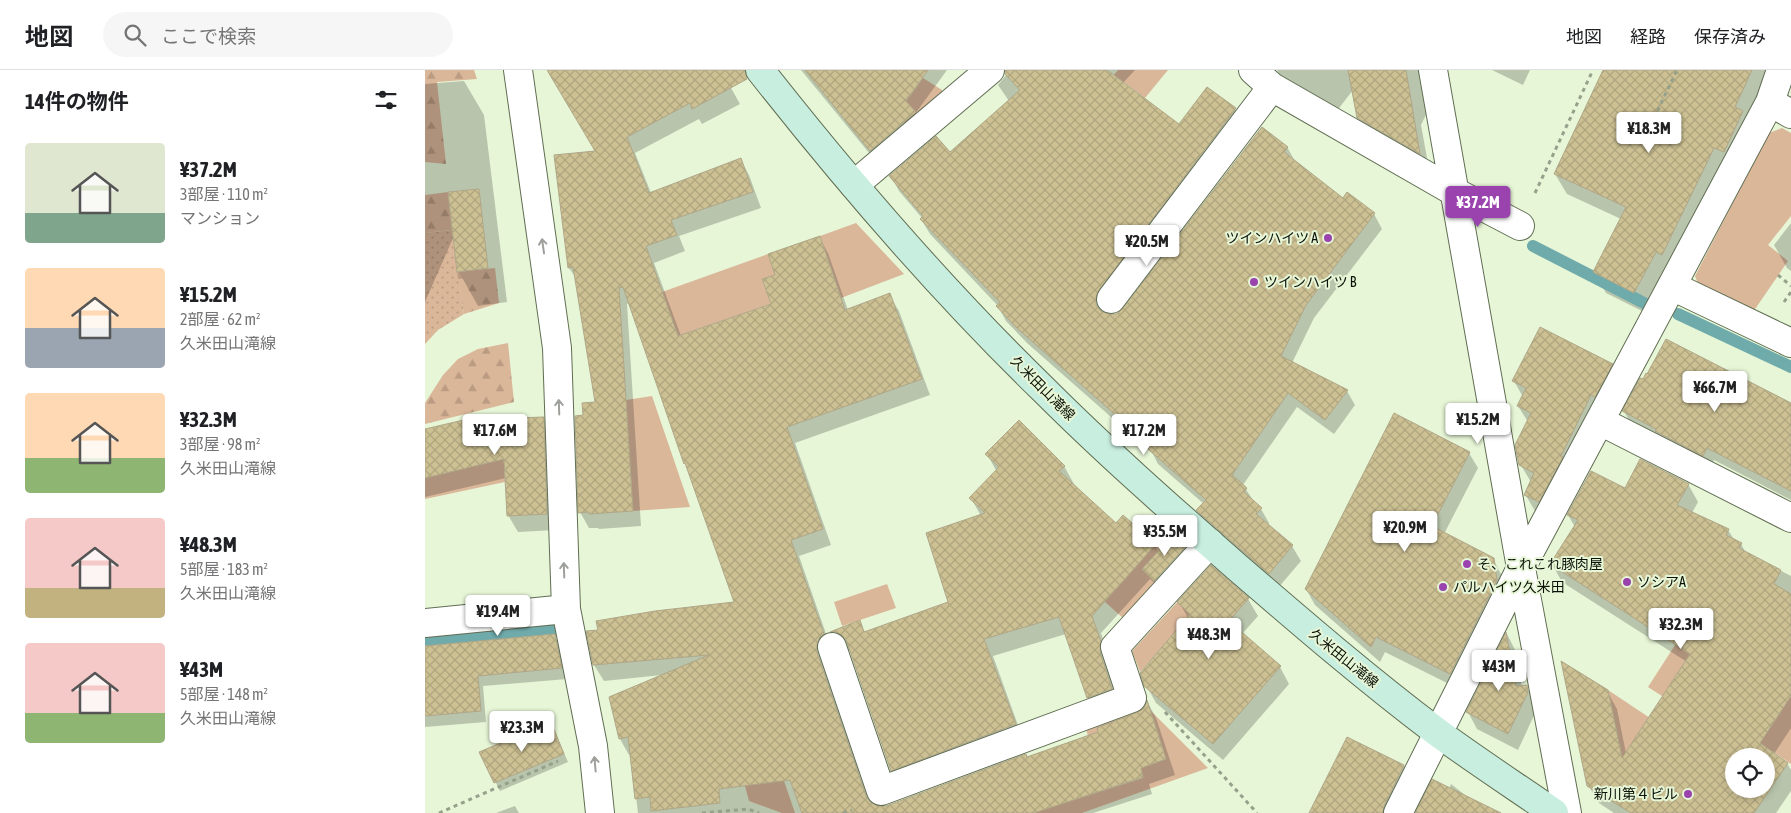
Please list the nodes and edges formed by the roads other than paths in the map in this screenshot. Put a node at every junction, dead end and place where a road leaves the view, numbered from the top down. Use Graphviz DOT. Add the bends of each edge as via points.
graph roads {
  1 [pos="518,70"];
  2 [pos="760,70"];
  3 [pos="990,70"];
  4 [pos="1433,70"];
  5 [pos="1781,70"];
  6 [pos="1262,79"];
  7 [pos="1780,108"];
  8 [pos="853,185"];
  9 [pos="1455,192"];
  10 [pos="1520,226"];
  11 [pos="1671,286"];
  12 [pos="1111,300"];
  13 [pos="1791,343"];
  14 [pos="1600,421"];
  15 [pos="1791,518"];
  16 [pos="1210,543"];
  17 [pos="1521,568"];
  18 [pos="565,609"];
  19 [pos="425,624"];
  20 [pos="832,647"];
  21 [pos="1438,733"];
  22 [pos="600,813"];
  23 [pos="1398,813"];
  24 [pos="1554,813"];
  25 [pos="1567,813"];
  18 -- 1 [label="street, one-way" via="557,348"];
  2 -- 8 [label="street, 久米田山滝線"];
  3 -- 8 [label="street"];
  4 -- 9 [label="street"];
  5 -- 7 [label="street"];
  6 -- 9 [label="street"];
  6 -- 12 [label="street"];
  7 -- 11 [label="street"];
  8 -- 16 [label="street, 久米田山滝線" via="930,272 1042,389"];
  9 -- 10 [label="street"];
  9 -- 17 [label="street"];
  11 -- 13 [label="street"];
  11 -- 14 [label="street"];
  14 -- 15 [label="street"];
  14 -- 17 [label="street"];
  16 -- 20 [label="street" via="1115,647 1132,698 881,791"];
  16 -- 21 [label="street, 久米田山滝線" via="1342,658"];
  17 -- 21 [label="street"];
  17 -- 25 [label="street"];
  18 -- 19 [label="street"];
  22 -- 18 [label="street, one-way" via="593,746"];
  21 -- 23 [label="street"];
  21 -- 24 [label="street, 久米田山滝線"];
}
